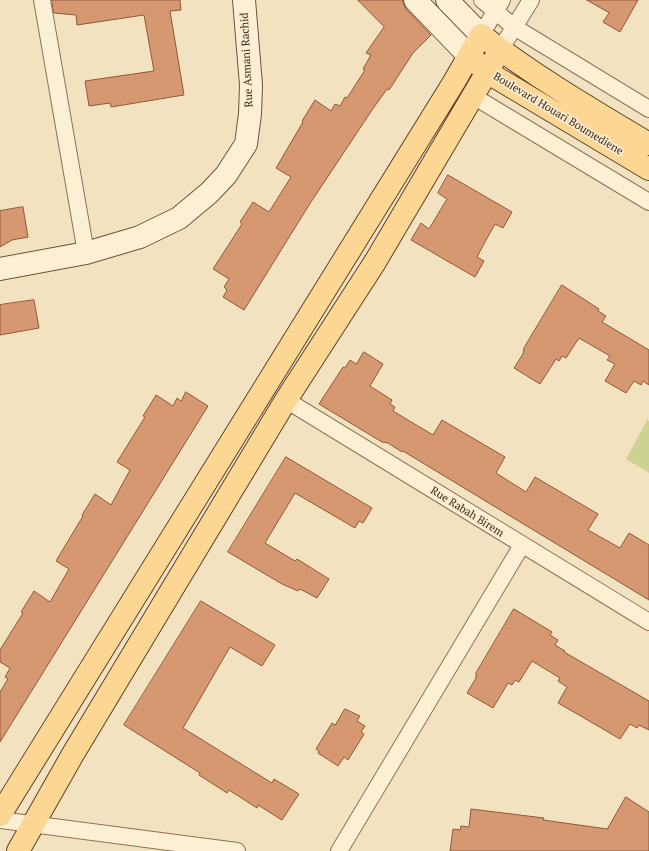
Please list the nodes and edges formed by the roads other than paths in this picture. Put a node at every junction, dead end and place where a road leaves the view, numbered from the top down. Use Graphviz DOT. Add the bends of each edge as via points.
graph roads {
  1 [pos="42,0"];
  2 [pos="244,0"];
  3 [pos="416,0"];
  4 [pos="447,0"];
  5 [pos="482,0"];
  6 [pos="531,0"];
  7 [pos="498,6"];
  8 [pos="514,27"];
  9 [pos="481,35"];
  10 [pos="500,50"];
  11 [pos="469,56"];
  12 [pos="487,72"];
  13 [pos="473,96"];
  14 [pos="649,109"];
  15 [pos="649,144"];
  16 [pos="649,169"];
  17 [pos="649,202"];
  18 [pos="86,253"];
  19 [pos="0,269"];
  20 [pos="286,400"];
  21 [pos="522,545"];
  22 [pos="649,622"];
  23 [pos="0,815"];
  24 [pos="0,820"];
  25 [pos="33,824"];
  26 [pos="18,851"];
  27 [pos="237,851"];
  28 [pos="339,851"];
  1 -- 18 [label="street"];
  2 -- 18 [label="street, Rue Asmani Rachid" via="251,85 246,144 226,175 179,218 140,237"];
  3 -- 11 [label="street"];
  4 -- 9 [label="street"];
  5 -- 7 [label="street"];
  6 -- 8 [label="street"];
  7 -- 8 [label="street"];
  7 -- 9 [label="street"];
  8 -- 10 [label="street"];
  8 -- 14 [label="street"];
  9 -- 10 [label="main road, Boulevard Houari Boumediene"];
  9 -- 11 [label="main road"];
  10 -- 12 [label="main road"];
  10 -- 15 [label="main road, Boulevard Houari Boumediene" via="562,92"];
  11 -- 12 [label="main road, Boulevard Houari Boumediene"];
  11 -- 23 [label="main road"];
  12 -- 13 [label="main road"];
  12 -- 16 [label="main road, Boulevard Houari Boumediene"];
  13 -- 17 [label="street"];
  13 -- 20 [label="main road" via="375,262"];
  18 -- 19 [label="street, Rue Asmani Rachid"];
  20 -- 21 [label="street, Rue Rabah Birem"];
  20 -- 25 [label="main road"];
  21 -- 22 [label="street, Rue Rabah Birem"];
  21 -- 28 [label="street"];
  24 -- 25 [label="street"];
  25 -- 26 [label="main road"];
  25 -- 27 [label="street"];
}
